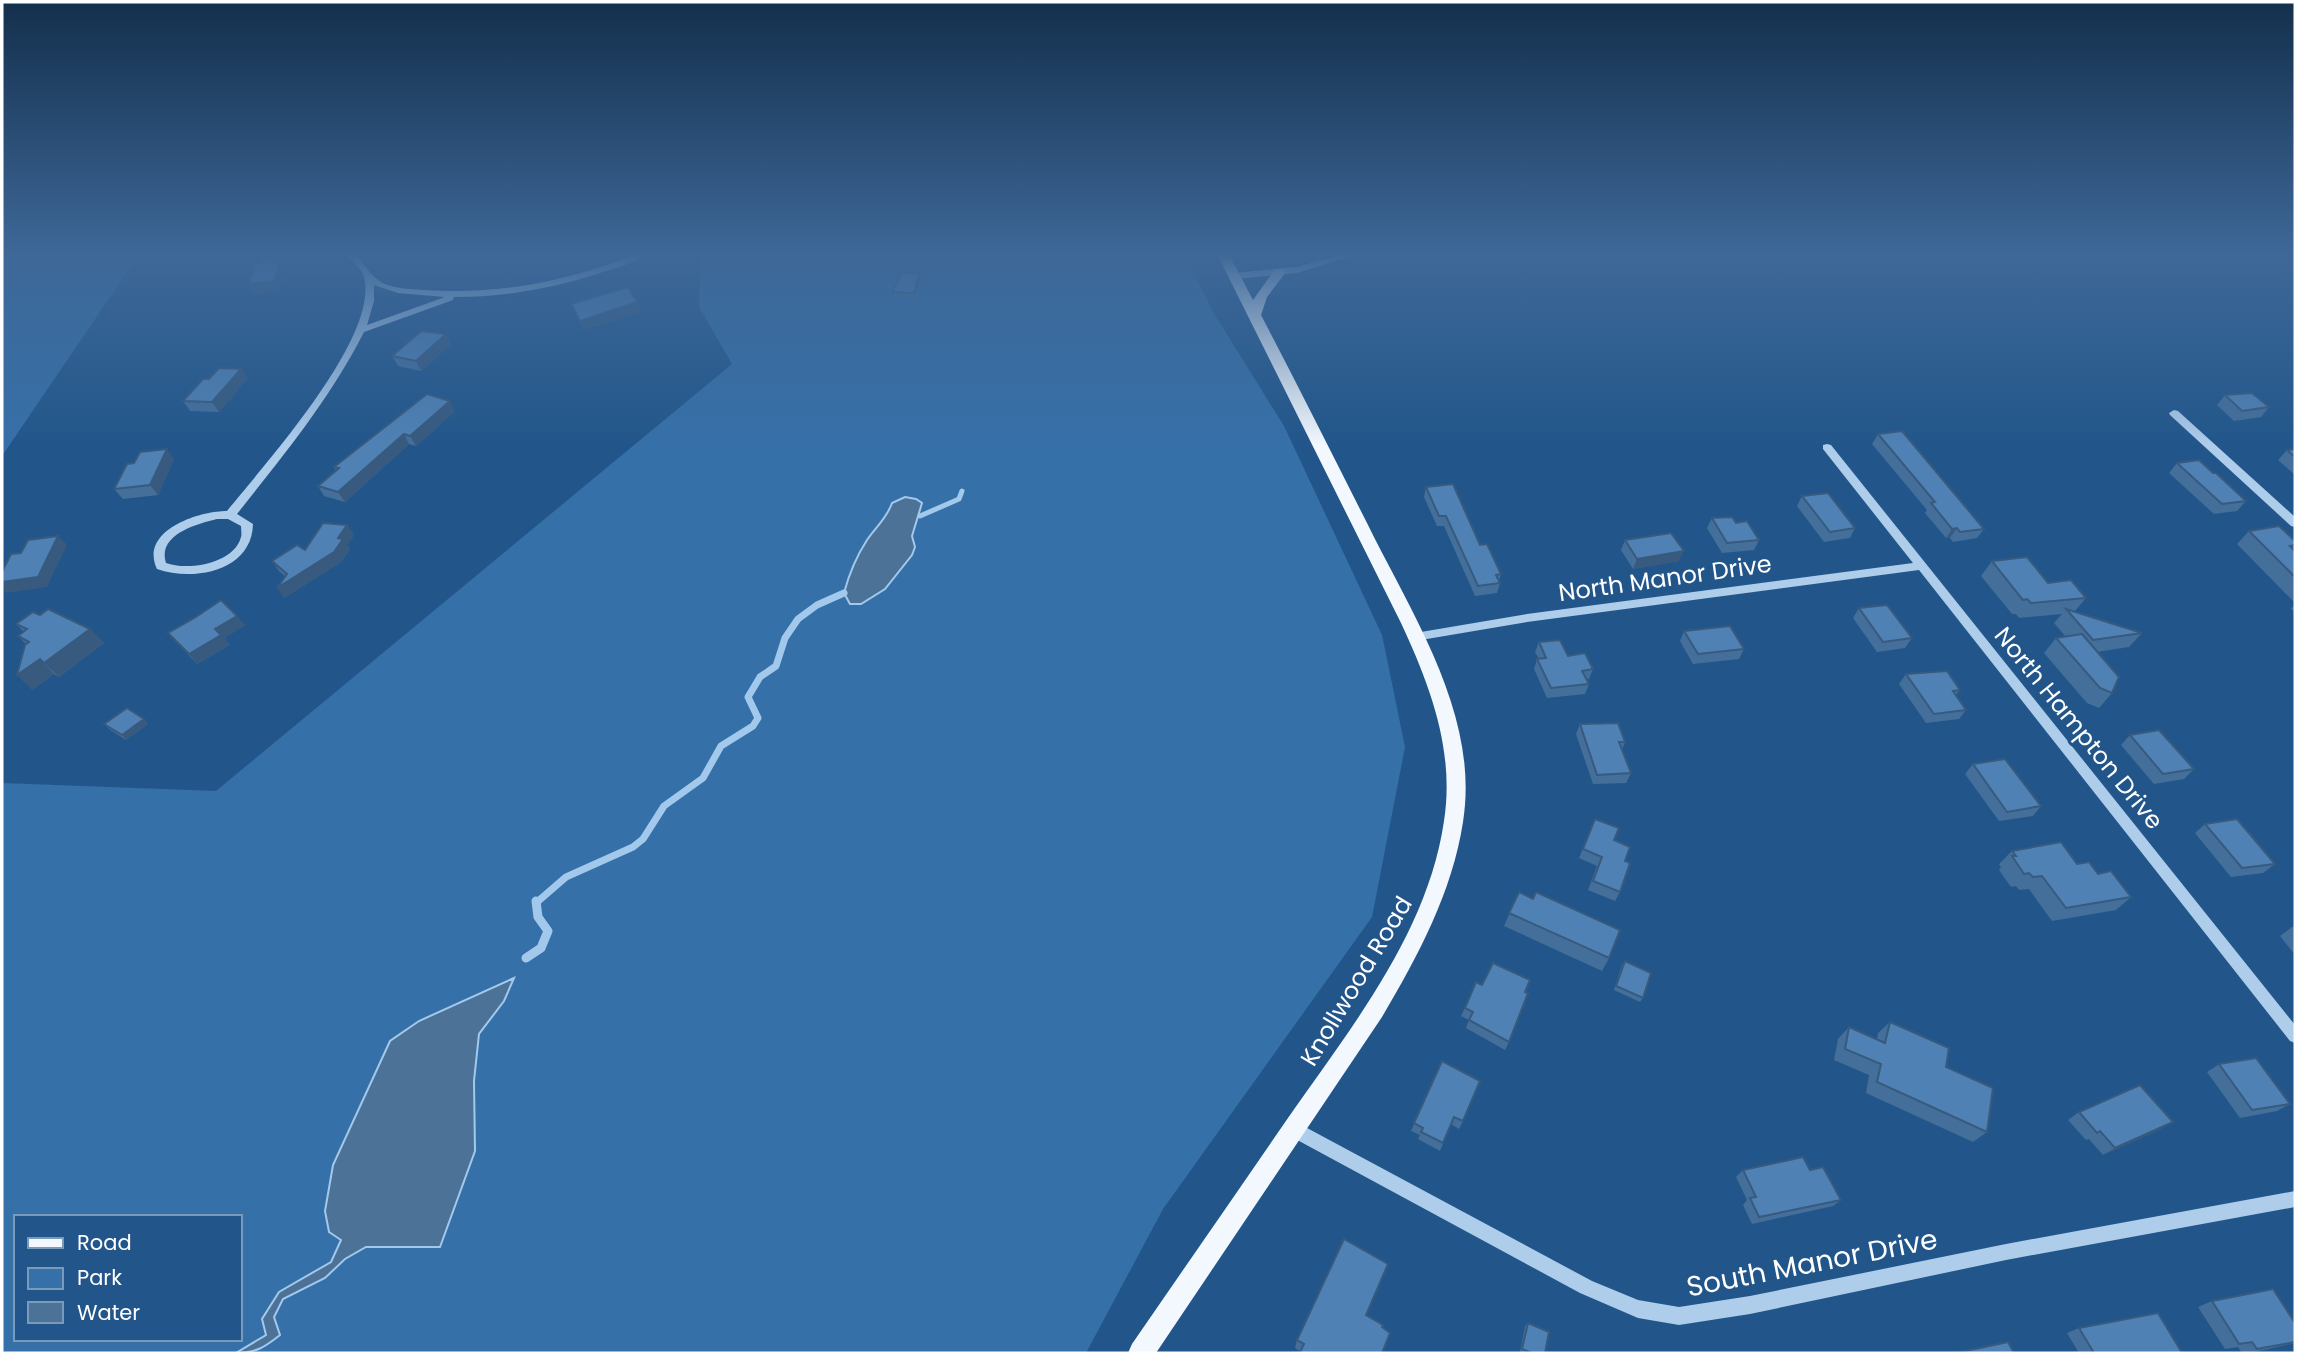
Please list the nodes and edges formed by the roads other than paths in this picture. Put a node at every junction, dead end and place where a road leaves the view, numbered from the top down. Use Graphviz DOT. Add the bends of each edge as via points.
graph roads {
  1 [pos="365,319"];
  2 [pos="391,319"];
  3 [pos="1256,319"];
  4 [pos="362,330"];
  5 [pos="2174,413"];
  6 [pos="1827,447"];
  7 [pos="230,515"];
  8 [pos="2295,523"];
  9 [pos="1921,566"];
  10 [pos="1415,637"];
  11 [pos="2295,1036"];
  12 [pos="1294,1129"];
  13 [pos="2295,1199"];
  14 [pos="1141,1353"];
  1 -- 4 [label="street"];
  2 -- 4 [label="street"];
  3 -- 10 [label="main road, Knollwood Road"];
  4 -- 7 [label="street" via="344,366"];
  5 -- 8 [label="street"];
  6 -- 9 [label="street, North Hampton Drive"];
  7 -- 7 [label="street" via="202,517 174,531 158,550 161,566 182,573 226,560 249,532 241,518"];
  9 -- 10 [label="street, North Manor Drive"];
  9 -- 11 [label="street, North Hampton Drive"];
  10 -- 12 [label="main road, Knollwood Road" via="1446,716 1456,767 1448,855 1416,937"];
  12 -- 13 [label="street, South Manor Drive" via="1575,1282 1638,1309 1679,1316"];
  12 -- 14 [label="main road, Knollwood Road"];
}
